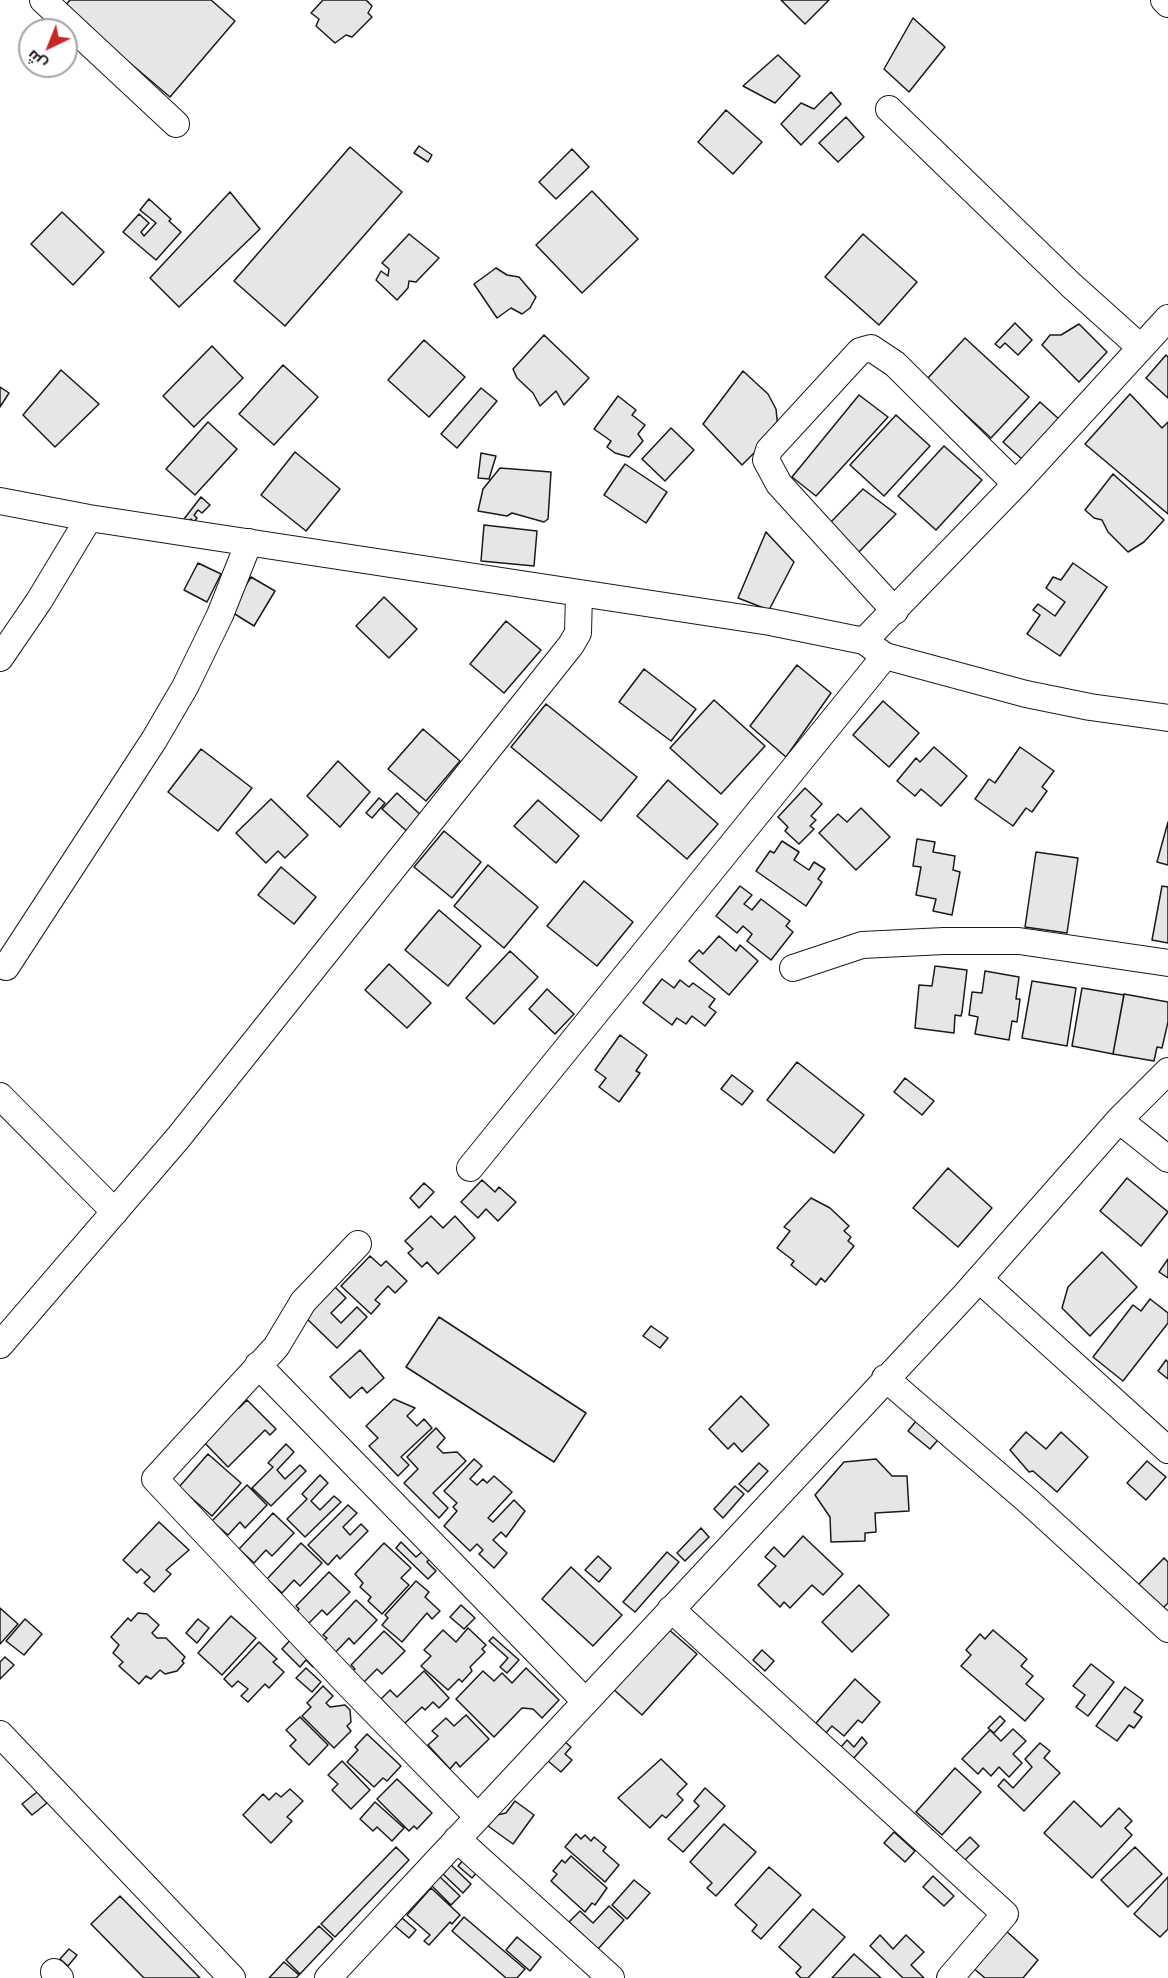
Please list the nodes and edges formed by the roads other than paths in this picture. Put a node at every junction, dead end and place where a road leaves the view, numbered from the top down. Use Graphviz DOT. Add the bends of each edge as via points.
graph roads {
  1 [pos="43,0"];
  2 [pos="1164,0"];
  3 [pos="1168,4"];
  4 [pos="889,109"];
  5 [pos="176,124"];
  6 [pos="1168,318"];
  7 [pos="1140,347"];
  8 [pos="1016,484"];
  9 [pos="0,501"];
  10 [pos="89,518"];
  11 [pos="249,542"];
  12 [pos="579,594"];
  13 [pos="895,611"];
  14 [pos="864,641"];
  15 [pos="885,656"];
  16 [pos="0,658"];
  17 [pos="1168,718"];
  18 [pos="1168,963"];
  19 [pos="6,967"];
  20 [pos="793,968"];
  21 [pos="1168,1071"];
  22 [pos="0,1096"];
  23 [pos="1119,1120"];
  24 [pos="1168,1159"];
  25 [pos="470,1168"];
  26 [pos="115,1212"];
  27 [pos="358,1244"];
  28 [pos="979,1279"];
  29 [pos="0,1345"];
  30 [pos="258,1365"];
  31 [pos="885,1378"];
  32 [pos="1168,1450"];
  33 [pos="671,1609"];
  34 [pos="1168,1629"];
  35 [pos="585,1701"];
  36 [pos="0,1734"];
  37 [pos="478,1817"];
  38 [pos="457,1839"];
  39 [pos="232,1978"];
  40 [pos="328,1978"];
  41 [pos="611,1978"];
  42 [pos="950,1978"];
  1 -- 5 [label="street"];
  2 -- 3 [label="street"];
  4 -- 7 [label="street"];
  6 -- 7 [label="street"];
  7 -- 8 [label="street"];
  8 -- 13 [label="street"];
  8 -- 13 [label="street" via="895,364 871,348 860,351 769,450 766,460 779,484"];
  9 -- 10 [label="street"];
  10 -- 11 [label="street"];
  10 -- 16 [label="street"];
  11 -- 12 [label="street"];
  11 -- 19 [label="street" via="185,687"];
  12 -- 14 [label="street" via="770,622"];
  12 -- 26 [label="street" via="578,633 571,645"];
  13 -- 14 [label="street"];
  14 -- 15 [label="street"];
  15 -- 17 [label="street" via="1026,694"];
  15 -- 25 [label="street"];
  18 -- 20 [label="street" via="1019,941 954,941 862,945"];
  21 -- 23 [label="street"];
  22 -- 26 [label="street"];
  23 -- 24 [label="street"];
  23 -- 28 [label="street"];
  26 -- 29 [label="street"];
  27 -- 30 [label="street" via="303,1302 276,1347"];
  28 -- 31 [label="street"];
  28 -- 32 [label="street"];
  30 -- 35 [label="street"];
  30 -- 37 [label="street" via="155,1479"];
  31 -- 33 [label="street"];
  31 -- 34 [label="street"];
  33 -- 35 [label="street"];
  33 -- 42 [label="street" via="1005,1914"];
  35 -- 37 [label="street"];
  36 -- 39 [label="street"];
  37 -- 38 [label="street"];
  38 -- 40 [label="street"];
  38 -- 41 [label="street"];
}
